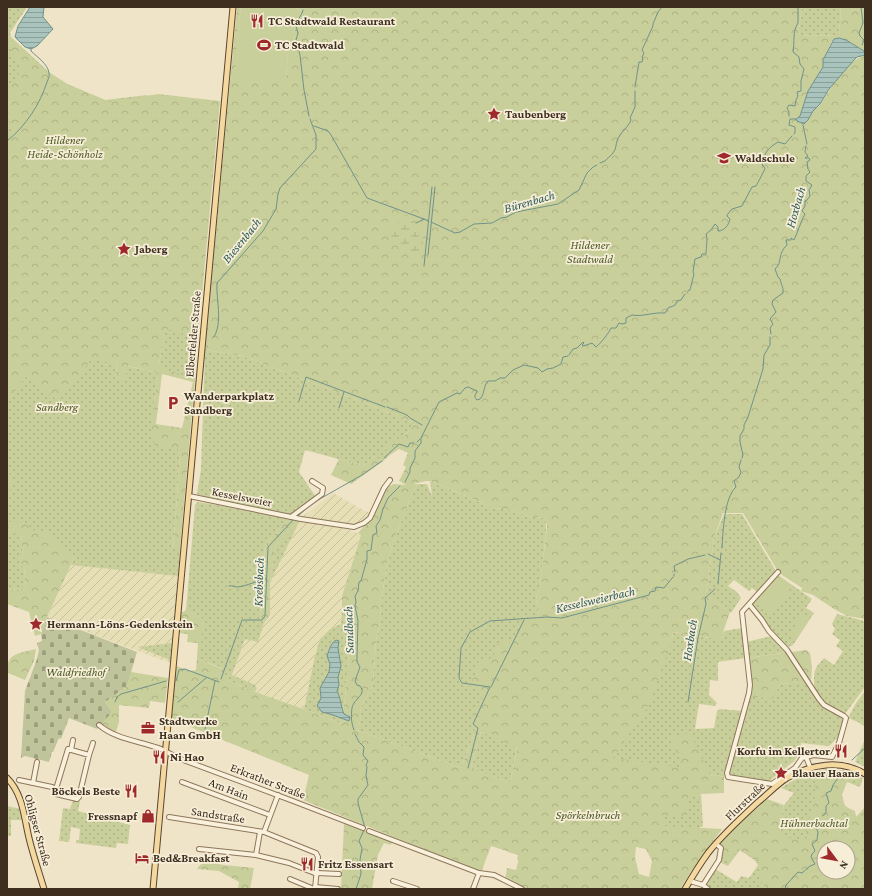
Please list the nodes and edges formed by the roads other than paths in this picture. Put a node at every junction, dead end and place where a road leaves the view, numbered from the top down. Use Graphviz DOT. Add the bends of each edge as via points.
graph roads {
  1 [pos="233,7"];
  2 [pos="390,480"];
  3 [pos="312,481"];
  4 [pos="189,496"];
  5 [pos="291,517"];
  6 [pos="778,572"];
  7 [pos="748,604"];
  8 [pos="99,725"];
  9 [pos="73,740"];
  10 [pos="93,743"];
  11 [pos="71,750"];
  12 [pos="166,752"];
  13 [pos="90,755"];
  14 [pos="806,757"];
  15 [pos="38,762"];
  16 [pos="810,767"];
  17 [pos="865,774"];
  18 [pos="7,778"];
  19 [pos="19,780"];
  20 [pos="182,782"];
  21 [pos="33,783"];
  22 [pos="56,790"];
  23 [pos="278,795"];
  24 [pos="270,815"];
  25 [pos="169,817"];
  26 [pos="363,828"];
  27 [pos="369,831"];
  28 [pos="262,832"];
  29 [pos="716,844"];
  30 [pos="200,849"];
  31 [pos="256,855"];
  32 [pos="317,873"];
  33 [pos="479,873"];
  34 [pos="339,874"];
  35 [pos="290,880"];
  36 [pos="393,881"];
  37 [pos="690,881"];
  38 [pos="703,885"];
  39 [pos="315,888"];
  40 [pos="44,889"];
  41 [pos="153,889"];
  42 [pos="338,889"];
  43 [pos="417,889"];
  44 [pos="473,889"];
  45 [pos="522,889"];
  46 [pos="685,889"];
  47 [pos="708,889"];
  1 -- 4 [label="main road, Elberfelder Straße"];
  2 -- 5 [label="street, Kesselsweier" via="370,518 360,526 349,528"];
  3 -- 5 [label="street" via="323,488 322,494"];
  4 -- 5 [label="street, Kesselsweier"];
  4 -- 12 [label="main road, Elberfelder Straße"];
  6 -- 7 [label="street"];
  7 -- 14 [label="street" via="787,650 824,705 846,718 839,744 832,757"];
  7 -- 14 [label="street" via="742,612 750,685 727,776 772,784"];
  8 -- 12 [label="street, Erkrather Straße" via="117,735"];
  9 -- 11 [label="street"];
  10 -- 13 [label="street"];
  11 -- 13 [label="street"];
  11 -- 22 [label="street" via="66,751"];
  12 -- 23 [label="street, Erkrather Straße"];
  12 -- 41 [label="main road, Elberfelder Straße"];
  13 -- 22 [label="street" via="79,797 77,799 56,794"];
  14 -- 16 [label="street"];
  15 -- 21 [label="street"];
  16 -- 17 [label="main road, Flurstraße" via="839,765"];
  16 -- 29 [label="main road, Flurstraße" via="777,785"];
  18 -- 40 [label="main road, Ohligser Straße" via="21,800 29,839"];
  19 -- 21 [label="street"];
  20 -- 24 [label="street, Am Hain"];
  21 -- 22 [label="street"];
  23 -- 24 [label="street"];
  23 -- 26 [label="street, Erkrather Straße"];
  24 -- 28 [label="street"];
  25 -- 28 [label="street, Sandstraße"];
  27 -- 33 [label="street"];
  28 -- 31 [label="street"];
  28 -- 32 [label="street, Sandstraße" via="316,853"];
  29 -- 37 [label="main road, Flurstraße"];
  29 -- 38 [label="street" via="721,848 719,860"];
  30 -- 31 [label="street"];
  31 -- 32 [label="street"];
  32 -- 34 [label="street"];
  32 -- 39 [label="street"];
  33 -- 44 [label="street"];
  33 -- 45 [label="street" via="494,876"];
  35 -- 39 [label="street"];
  36 -- 43 [label="street"];
  37 -- 38 [label="street"];
  37 -- 46 [label="main road, Flurstraße"];
  38 -- 47 [label="street"];
  39 -- 42 [label="street"];
}
